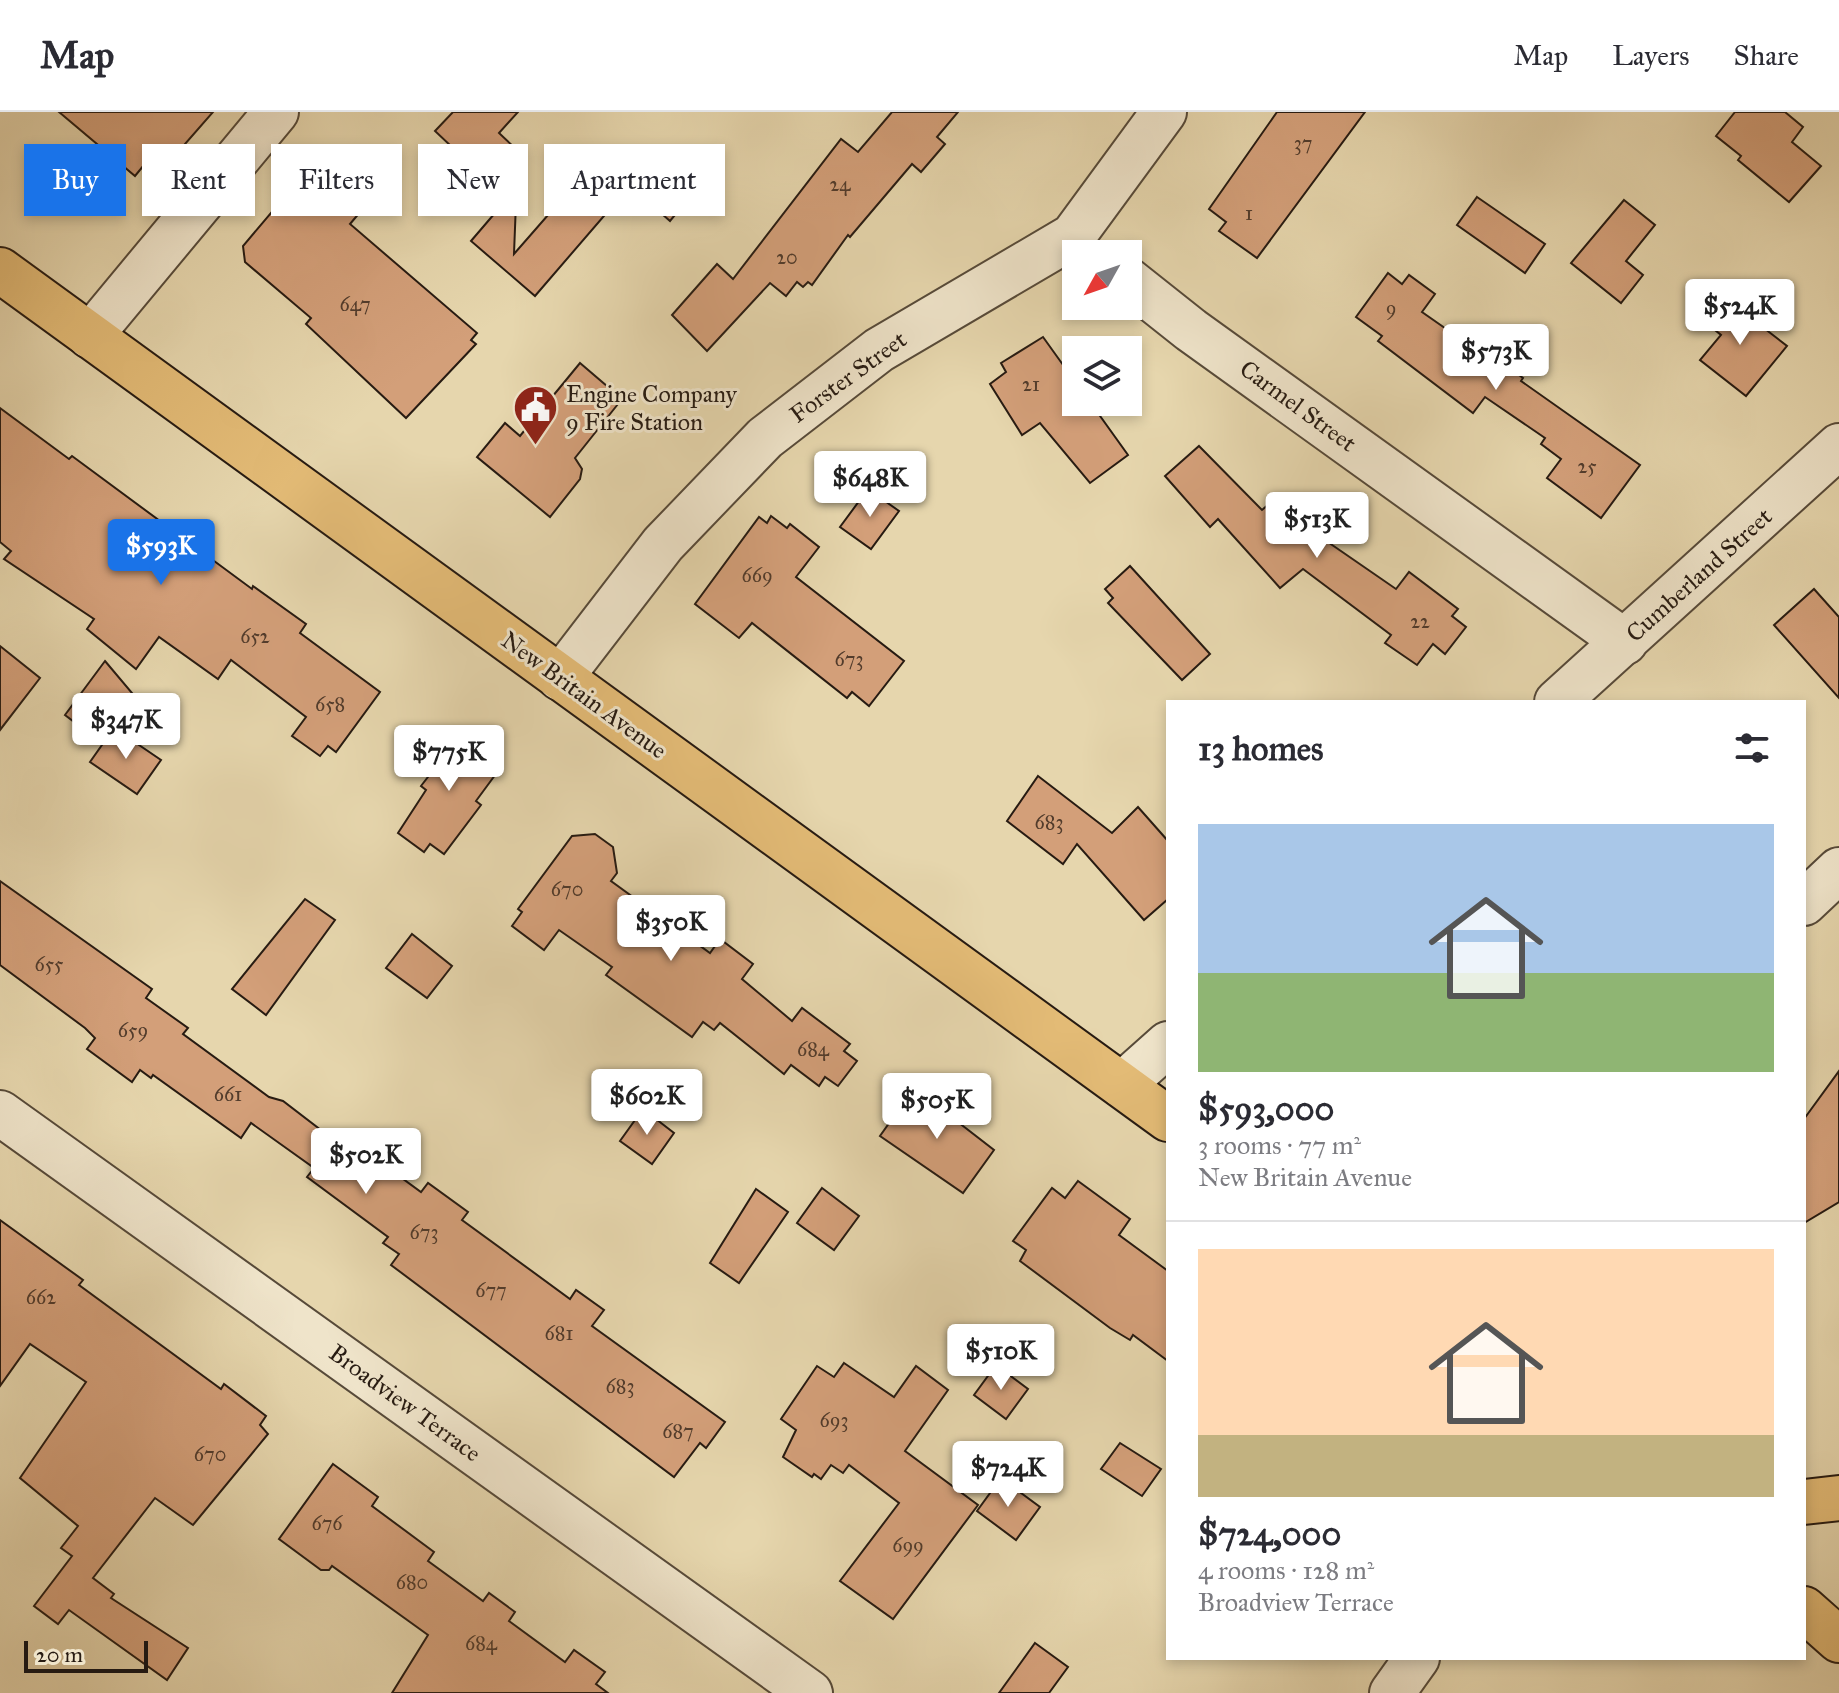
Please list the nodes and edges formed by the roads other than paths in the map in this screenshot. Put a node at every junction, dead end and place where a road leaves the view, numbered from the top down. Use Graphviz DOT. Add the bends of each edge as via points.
graph roads {
  1 [pos="276,112"];
  2 [pos="1164,112"];
  3 [pos="1087,240"];
  4 [pos="1062,256"];
  5 [pos="0,270"];
  6 [pos="1142,291"];
  7 [pos="90,336"];
  8 [pos="1839,446"];
  9 [pos="1625,642"];
  10 [pos="560,678"];
  11 [pos="1559,700"];
  12 [pos="1839,870"];
  13 [pos="1806,901"];
  14 [pos="1166,1046"];
  15 [pos="1122,1085"];
  16 [pos="0,1113"];
  17 [pos="1166,1118"];
  18 [pos="1839,1498"];
  19 [pos="1806,1502"];
  20 [pos="1806,1611"];
  21 [pos="1839,1640"];
  22 [pos="1416,1660"];
  23 [pos="810,1693"];
  24 [pos="1392,1693"];
  1 -- 7 [label="street"];
  2 -- 3 [label="street, Forster Street"];
  4 -- 10 [label="street, Forster Street" via="879,350 765,438 663,544"];
  5 -- 7 [label="main road, New Britain Avenue"];
  6 -- 9 [label="street, Carmel Street"];
  7 -- 10 [label="main road, New Britain Avenue"];
  8 -- 9 [label="street, Cumberland Street"];
  9 -- 11 [label="street, Cumberland Street"];
  10 -- 15 [label="main road, New Britain Avenue"];
  12 -- 13 [label="street"];
  14 -- 15 [label="street"];
  15 -- 17 [label="main road, New Britain Avenue"];
  16 -- 23 [label="street, Broadview Terrace"];
  18 -- 19 [label="main road"];
  20 -- 21 [label="main road"];
  22 -- 24 [label="street"];
}
